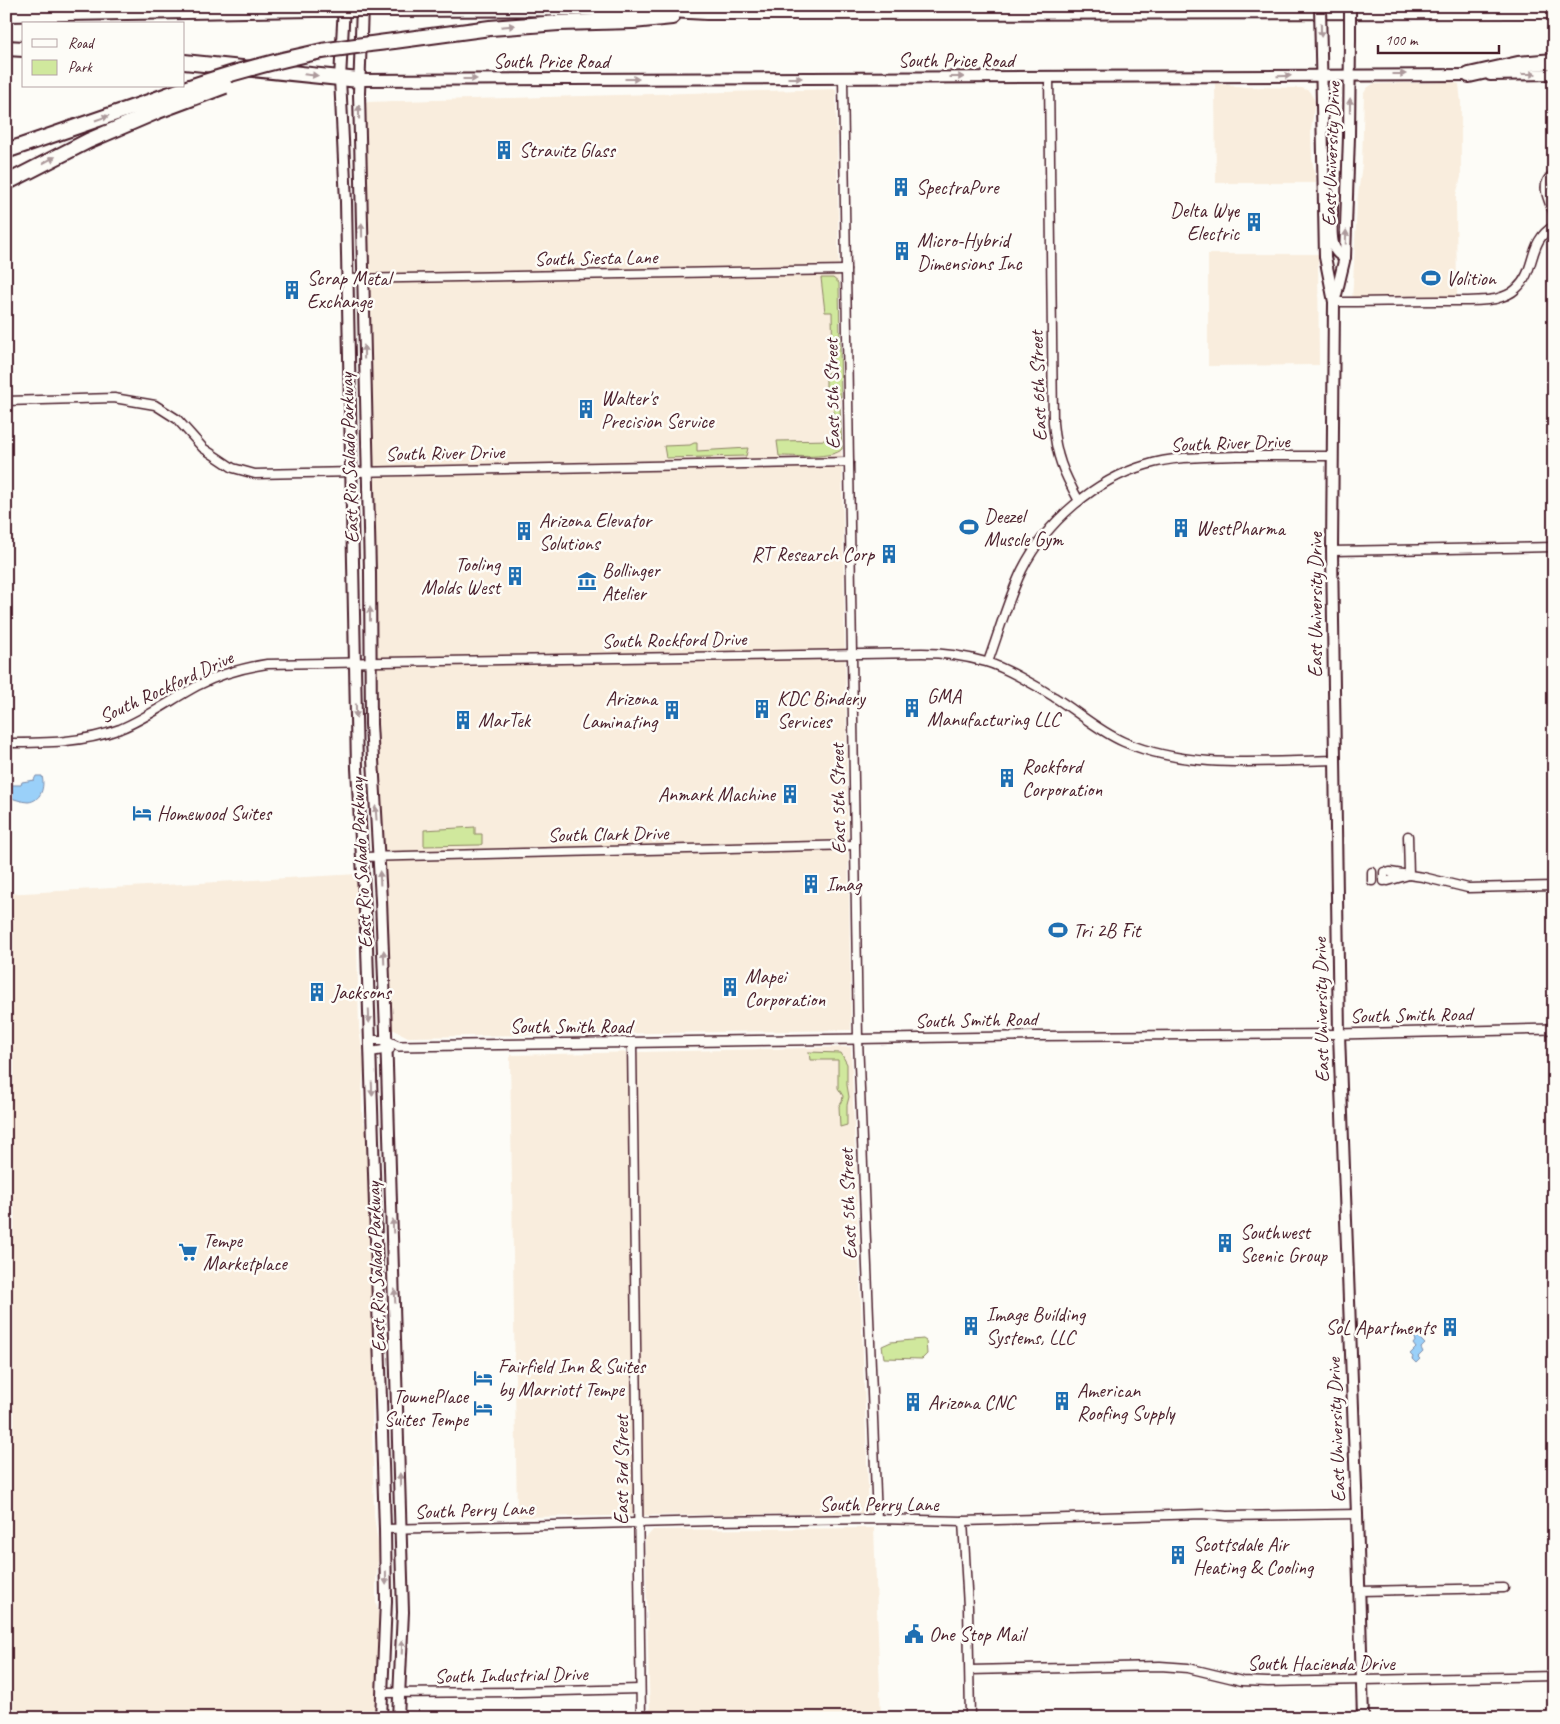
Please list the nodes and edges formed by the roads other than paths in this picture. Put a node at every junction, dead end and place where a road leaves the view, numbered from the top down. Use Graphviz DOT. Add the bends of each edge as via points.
graph roads {
  1 [pos="344,6"];
  2 [pos="362,6"];
  3 [pos="1320,6"];
  4 [pos="1350,6"];
  5 [pos="1554,11"];
  6 [pos="707,12"];
  7 [pos="9,14"];
  8 [pos="7,48"];
  9 [pos="22,49"];
  10 [pos="1554,61"];
  11 [pos="185,62"];
  12 [pos="1351,74"];
  13 [pos="1469,74"];
  14 [pos="1554,74"];
  15 [pos="1321,75"];
  16 [pos="1049,77"];
  17 [pos="340,78"];
  18 [pos="843,78"];
  19 [pos="359,80"];
  20 [pos="156,105"];
  21 [pos="6,151"];
  22 [pos="1552,175"];
  23 [pos="1323,182"];
  24 [pos="6,184"];
  25 [pos="1554,214"];
  26 [pos="1554,226"];
  27 [pos="1345,257"];
  28 [pos="846,270"];
  29 [pos="363,278"];
  30 [pos="347,279"];
  31 [pos="1334,302"];
  32 [pos="6,401"];
  33 [pos="1332,456"];
  34 [pos="849,462"];
  35 [pos="352,471"];
  36 [pos="367,471"];
  37 [pos="1079,501"];
  38 [pos="1554,547"];
  39 [pos="1332,551"];
  40 [pos="852,653"];
  41 [pos="355,662"];
  42 [pos="370,662"];
  43 [pos="988,662"];
  44 [pos="6,744"];
  45 [pos="1334,760"];
  46 [pos="1408,836"];
  47 [pos="855,845"];
  48 [pos="379,855"];
  49 [pos="363,857"];
  50 [pos="1372,872"];
  51 [pos="1409,875"];
  52 [pos="1372,881"];
  53 [pos="1554,886"];
  54 [pos="1554,1029"];
  55 [pos="1339,1034"];
  56 [pos="858,1039"];
  57 [pos="370,1040"];
  58 [pos="632,1043"];
  59 [pos="387,1046"];
  60 [pos="399,1046"];
  61 [pos="370,1052"];
  62 [pos="1357,1514"];
  63 [pos="877,1519"];
  64 [pos="964,1521"];
  65 [pos="637,1523"];
  66 [pos="401,1528"];
  67 [pos="385,1529"];
  68 [pos="1504,1588"];
  69 [pos="1360,1591"];
  70 [pos="970,1670"];
  71 [pos="1554,1676"];
  72 [pos="1362,1679"];
  73 [pos="640,1689"];
  74 [pos="400,1692"];
  75 [pos="382,1693"];
  76 [pos="381,1718"];
  77 [pos="398,1718"];
  78 [pos="641,1718"];
  79 [pos="970,1718"];
  80 [pos="1363,1718"];
  1 -- 17 [label="main road, East Rio Salado Parkway"];
  2 -- 19 [label="main road, East Rio Salado Parkway"];
  3 -- 15 [label="main road, East University Drive, one-way, bridge"];
  4 -- 12 [label="main road, East University Drive, bridge"];
  5 -- 6 [label="highway"];
  6 -- 7 [label="highway, bridge" via="632,8"];
  20 -- 6 [label="highway, one-way, bridge" via="401,40 490,28 633,22"];
  8 -- 9 [label="highway"];
  10 -- 13 [label="highway"];
  11 -- 17 [label="highway, one-way"];
  12 -- 13 [label="main road, South Price Road, one-way"];
  12 -- 15 [label="main road, South Price Road"];
  27 -- 12 [label="main road, East University Drive, one-way"];
  13 -- 14 [label="main road, South Price Road, one-way"];
  16 -- 15 [label="main road, South Price Road, one-way"];
  15 -- 23 [label="main road, East University Drive"];
  18 -- 16 [label="main road, South Price Road, one-way"];
  16 -- 37 [label="street, East 6th Street" via="1053,423 1058,459"];
  17 -- 19 [label="highway"];
  17 -- 30 [label="main road, East Rio Salado Parkway"];
  19 -- 18 [label="main road, South Price Road, one-way"];
  18 -- 28 [label="street, East 5th Street"];
  29 -- 19 [label="main road, East Rio Salado Parkway, one-way"];
  21 -- 20 [label="highway, one-way"];
  24 -- 20 [label="highway, one-way"];
  22 -- 25 [label="street" via="1545,190"];
  23 -- 27 [label="main road" via="1331,203 1333,248 1339,256"];
  23 -- 31 [label="main road, East University Drive" via="1325,257"];
  26 -- 31 [label="street" via="1540,236 1524,281 1506,296 1458,301"];
  27 -- 31 [label="main road, East University Drive"];
  28 -- 29 [label="street, South Siesta Lane"];
  28 -- 34 [label="street, East 5th Street"];
  29 -- 30 [label="street, South Siesta Lane"];
  36 -- 29 [label="main road, East Rio Salado Parkway, one-way"];
  30 -- 35 [label="main road, East Rio Salado Parkway"];
  31 -- 33 [label="main road, East University Drive"];
  32 -- 35 [label="street, South River Drive" via="114,398 146,402 177,419 204,448 233,468 255,474"];
  33 -- 37 [label="street, South River Drive" via="1169,460 1117,477"];
  33 -- 39 [label="main road, East University Drive"];
  34 -- 36 [label="street, South River Drive"];
  34 -- 40 [label="street, East 5th Street"];
  35 -- 36 [label="street, South River Drive"];
  35 -- 41 [label="main road, East Rio Salado Parkway"];
  42 -- 36 [label="main road, East Rio Salado Parkway, one-way"];
  37 -- 43 [label="street" via="1042,539 1023,569"];
  38 -- 39 [label="street"];
  39 -- 45 [label="main road, East University Drive"];
  40 -- 42 [label="street, South Rockford Drive"];
  40 -- 43 [label="street, South Rockford Drive" via="937,653"];
  40 -- 47 [label="street, East 5th Street"];
  41 -- 42 [label="street, South Rockford Drive"];
  41 -- 44 [label="street, South Rockford Drive" via="250,666 198,685 134,722 107,733 66,742"];
  41 -- 49 [label="main road, East Rio Salado Parkway, one-way"];
  48 -- 42 [label="main road, East Rio Salado Parkway, one-way"];
  43 -- 45 [label="street, South Rockford Drive" via="1054,697 1123,742 1153,753 1224,761"];
  45 -- 55 [label="main road, East University Drive"];
  46 -- 51 [label="street"];
  47 -- 48 [label="street, South Clark Drive"];
  47 -- 56 [label="street, East 5th Street"];
  48 -- 49 [label="street, South Clark Drive"];
  59 -- 48 [label="main road, East Rio Salado Parkway, one-way"];
  49 -- 57 [label="main road, East Rio Salado Parkway, one-way"];
  50 -- 52 [label="street"];
  51 -- 51 [label="street" via="1387,872 1386,881"];
  51 -- 53 [label="street" via="1468,888"];
  54 -- 55 [label="street, South Smith Road"];
  55 -- 56 [label="street, South Smith Road"];
  55 -- 62 [label="main road, East University Drive"];
  56 -- 58 [label="street, South Smith Road"];
  56 -- 63 [label="street, East 5th Street"];
  57 -- 59 [label="street, South Smith Road"];
  57 -- 61 [label="main road, East Rio Salado Parkway"];
  58 -- 60 [label="street, South Smith Road"];
  58 -- 65 [label="street, East 3rd Street"];
  59 -- 60 [label="street, South Smith Road"];
  59 -- 61 [label="street, South Smith Road"];
  66 -- 59 [label="main road, East Rio Salado Parkway, one-way"];
  61 -- 67 [label="main road, East Rio Salado Parkway, one-way"];
  62 -- 64 [label="street, South Perry Lane" via="1203,1514"];
  62 -- 69 [label="main road, East University Drive"];
  63 -- 64 [label="street, South Perry Lane"];
  63 -- 65 [label="street, South Perry Lane"];
  64 -- 70 [label="street"];
  65 -- 66 [label="street, South Perry Lane"];
  65 -- 73 [label="street, East 3rd Street"];
  66 -- 67 [label="street, South Perry Lane"];
  74 -- 66 [label="main road, East Rio Salado Parkway, one-way" via="403,1612"];
  67 -- 75 [label="main road, East Rio Salado Parkway, one-way"];
  68 -- 69 [label="street"];
  69 -- 72 [label="main road, East University Drive"];
  70 -- 72 [label="street, South Hacienda Drive" via="1160,1666 1188,1668 1249,1681"];
  70 -- 79 [label="street"];
  71 -- 72 [label="street, South Hacienda Drive"];
  72 -- 80 [label="main road, East University Drive"];
  73 -- 74 [label="street, South Industrial Drive"];
  73 -- 78 [label="street, East 3rd Street"];
  74 -- 75 [label="street, South Industrial Drive"];
  74 -- 77 [label="main road, East Rio Salado Parkway"];
  75 -- 76 [label="main road, East Rio Salado Parkway"];
}
